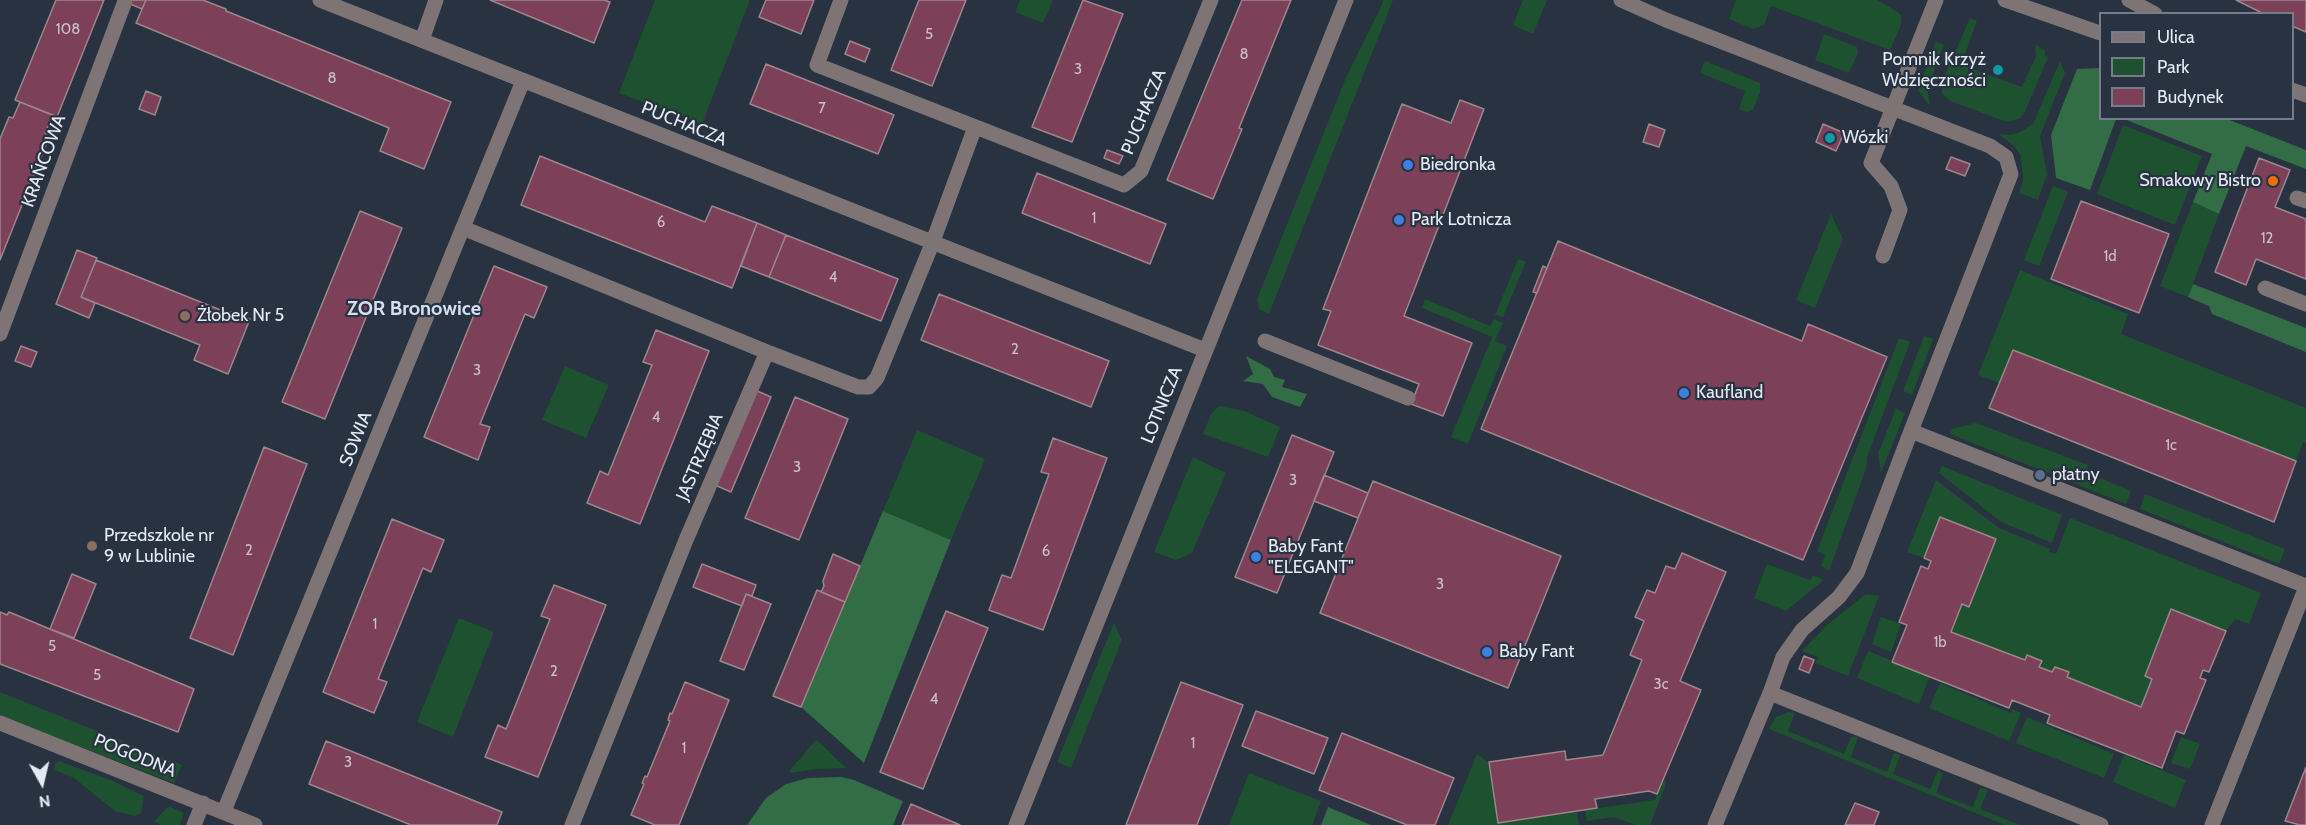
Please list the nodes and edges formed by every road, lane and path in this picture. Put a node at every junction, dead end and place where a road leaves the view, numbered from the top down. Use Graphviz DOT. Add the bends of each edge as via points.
graph roads {
  1 [pos="320,0"];
  2 [pos="436,0"];
  3 [pos="841,0"];
  4 [pos="1211,0"];
  5 [pos="1346,0"];
  6 [pos="1621,0"];
  7 [pos="1936,0"];
  8 [pos="2005,0"];
  9 [pos="2129,0"];
  10 [pos="125,2"];
  11 [pos="2151,12"];
  12 [pos="2099,33"];
  13 [pos="422,40"];
  14 [pos="523,81"];
  15 [pos="1893,108"];
  16 [pos="975,127"];
  17 [pos="467,230"];
  18 [pos="932,244"];
  19 [pos="1883,256"];
  20 [pos="2265,288"];
  21 [pos="2306,304"];
  22 [pos="0,334"];
  23 [pos="1265,341"];
  24 [pos="1205,350"];
  25 [pos="766,352"];
  26 [pos="1408,398"];
  27 [pos="1911,431"];
  28 [pos="2306,586"];
  29 [pos="1770,693"];
  30 [pos="0,723"];
  31 [pos="203,803"];
  32 [pos="224,811"];
  33 [pos="194,825"];
  34 [pos="255,825"];
  35 [pos="572,825"];
  36 [pos="1016,825"];
  37 [pos="1715,825"];
  38 [pos="2101,825"];
  39 [pos="2212,825"];
  1 -- 13 [label="street, PUCHACZA"];
  2 -- 13 [label="street"];
  3 -- 16 [label="street, PUCHACZA" via="817,65"];
  4 -- 16 [label="street, PUCHACZA" via="1141,171 1124,185"];
  5 -- 24 [label="street, LOTNICZA"];
  6 -- 15 [label="street"];
  7 -- 15 [label="street"];
  8 -- 12 [label="street"];
  9 -- 11 [label="street"];
  10 -- 22 [label="street, KRAŃCOWA"];
  13 -- 14 [label="street, PUCHACZA"];
  14 -- 17 [label="street, SOWIA"];
  14 -- 18 [label="street, PUCHACZA"];
  15 -- 19 [label="street" via="1871,163 1891,186 1900,210"];
  15 -- 27 [label="street" via="1999,150 2006,157 2011,174"];
  16 -- 18 [label="street"];
  17 -- 25 [label="street"];
  17 -- 32 [label="street, SOWIA"];
  18 -- 24 [label="street, PUCHACZA"];
  18 -- 25 [label="street" via="877,378 869,387 858,387"];
  20 -- 21 [label="street"];
  23 -- 26 [label="street"];
  24 -- 36 [label="street, LOTNICZA"];
  25 -- 35 [label="street, JASTRZĘBIA"];
  27 -- 28 [label="street"];
  27 -- 29 [label="street" via="1857,573 1783,657"];
  28 -- 39 [label="street"];
  29 -- 37 [label="street"];
  29 -- 38 [label="street"];
  30 -- 31 [label="street, POGODNA"];
  31 -- 32 [label="street, POGODNA"];
  31 -- 33 [label="street"];
  32 -- 34 [label="street, POGODNA"];
}
